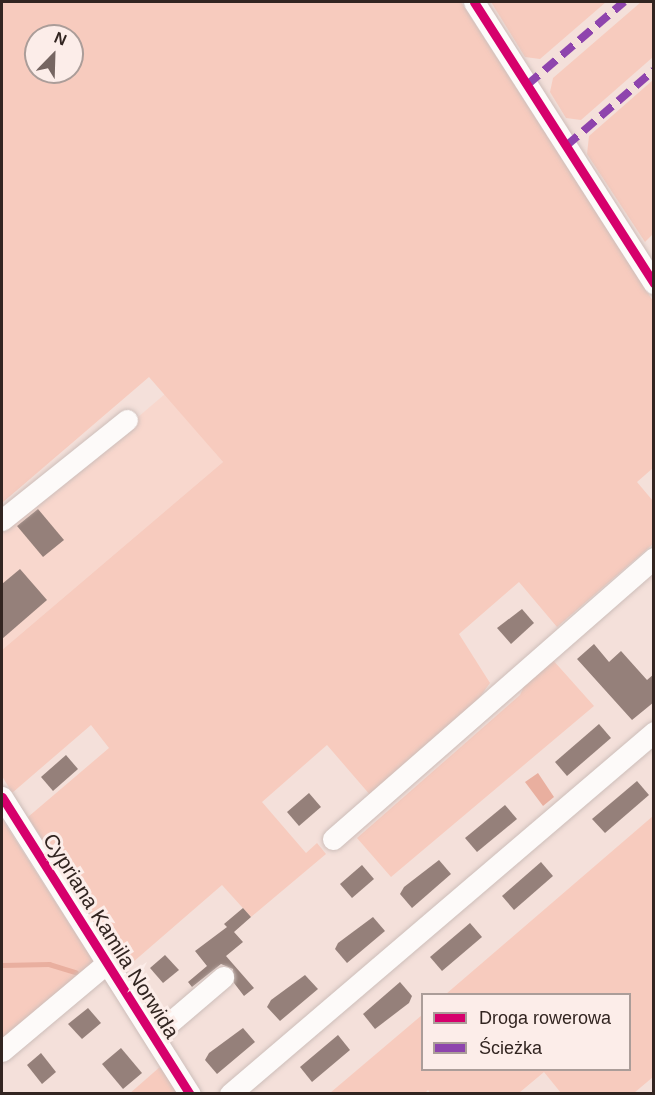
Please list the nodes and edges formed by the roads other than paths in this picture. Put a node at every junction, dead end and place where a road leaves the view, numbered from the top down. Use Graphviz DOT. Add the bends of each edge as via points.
graph roads {
  1 [pos="474,2"];
  2 [pos="654,283"];
  3 [pos="127,420"];
  4 [pos="2,520"];
  5 [pos="654,558"];
  6 [pos="654,732"];
  7 [pos="2,797"];
  8 [pos="333,839"];
  9 [pos="108,962"];
  10 [pos="223,977"];
  11 [pos="154,1036"];
  12 [pos="2,1050"];
  13 [pos="190,1094"];
  14 [pos="230,1094"];
  1 -- 2 [label="street"];
  3 -- 4 [label="street"];
  5 -- 8 [label="street"];
  6 -- 14 [label="street"];
  7 -- 9 [label="street, Cypriana Kamila Norwida"];
  9 -- 11 [label="street, Cypriana Kamila Norwida"];
  9 -- 12 [label="street"];
  10 -- 11 [label="street"];
  11 -- 13 [label="street, Cypriana Kamila Norwida"];
}
